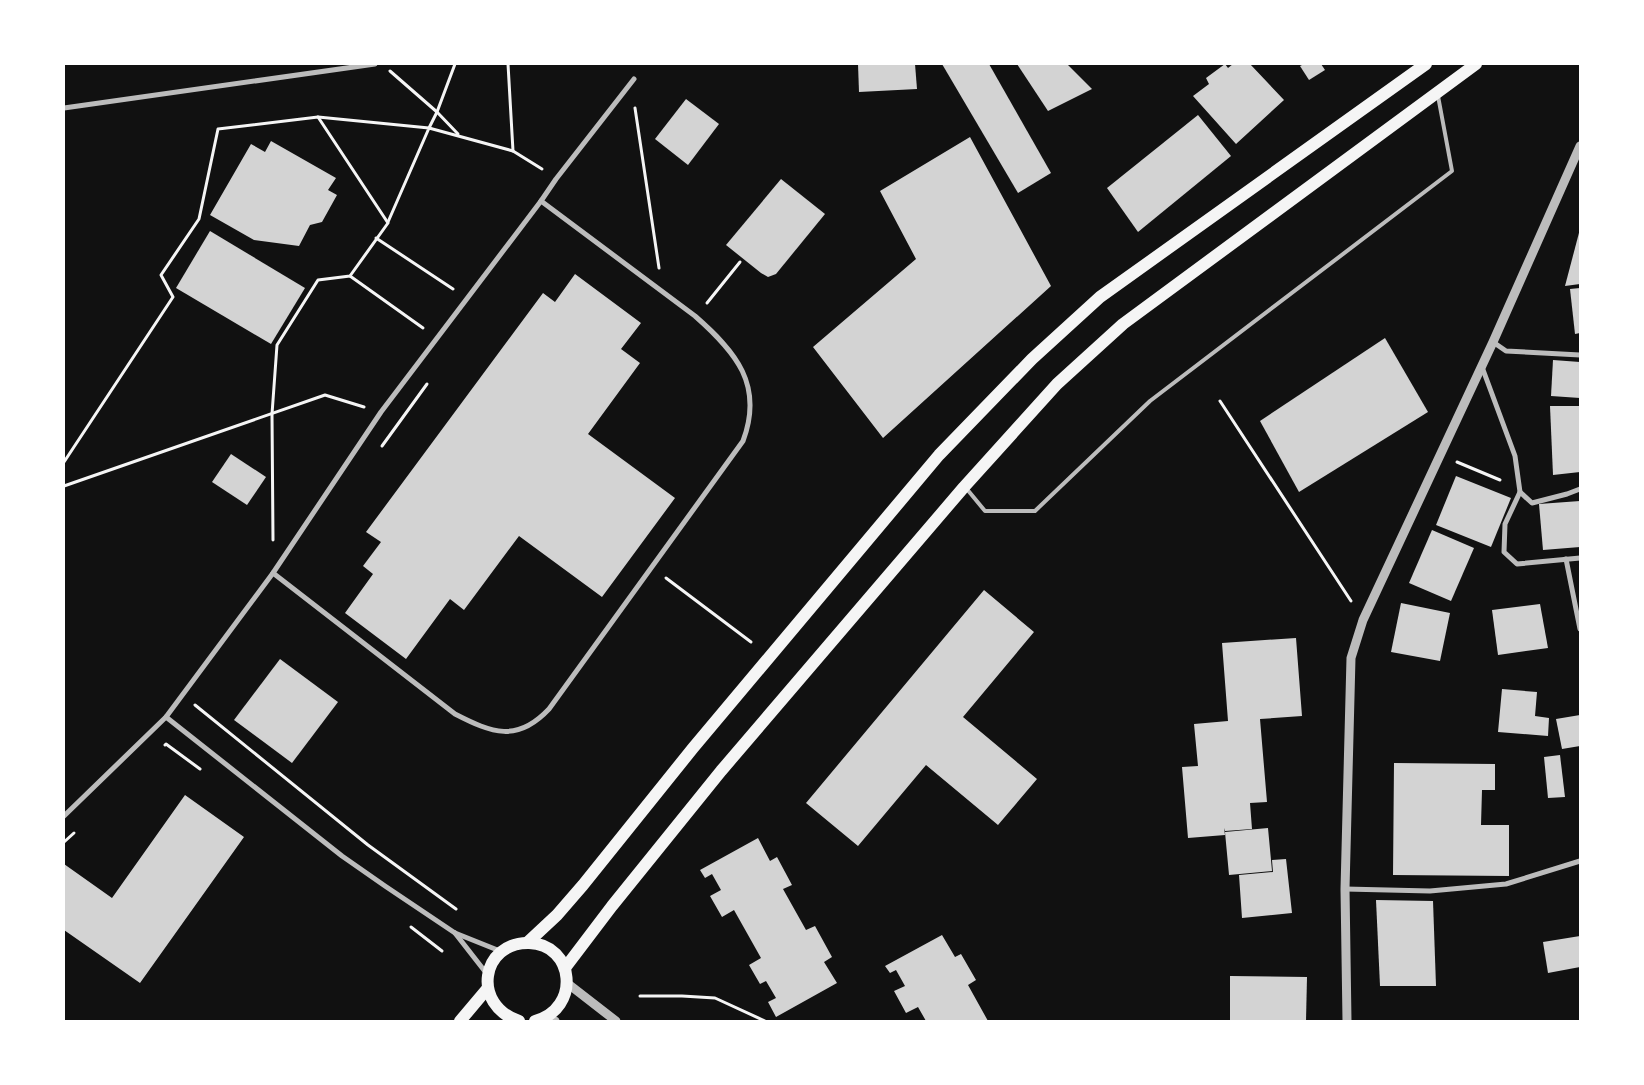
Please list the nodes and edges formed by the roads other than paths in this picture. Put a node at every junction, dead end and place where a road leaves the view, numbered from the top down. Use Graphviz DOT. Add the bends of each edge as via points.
graph roads {
  1 [pos="375,64"];
  2 [pos="1426,64"];
  3 [pos="1476,64"];
  4 [pos="331,67"];
  5 [pos="634,79"];
  6 [pos="1437,92"];
  7 [pos="64,108"];
  8 [pos="1580,146"];
  9 [pos="541,201"];
  10 [pos="1493,342"];
  11 [pos="1580,355"];
  12 [pos="1482,366"];
  13 [pos="964,486"];
  14 [pos="1580,489"];
  15 [pos="1520,490"];
  16 [pos="1580,558"];
  17 [pos="1566,560"];
  18 [pos="273,573"];
  19 [pos="1580,629"];
  20 [pos="166,718"];
  21 [pos="64,816"];
  22 [pos="1580,861"];
  23 [pos="1345,889"];
  24 [pos="455,932"];
  25 [pos="527,943"];
  26 [pos="502,952"];
  27 [pos="565,968"];
  28 [pos="488,975"];
  29 [pos="567,984"];
  30 [pos="487,989"];
  31 [pos="538,1020"];
  32 [pos="460,1021"];
  33 [pos="519,1021"];
  34 [pos="555,1021"];
  35 [pos="616,1021"];
  36 [pos="1346,1021"];
  1 -- 4 [label="street"];
  2 -- 25 [label="main road" via="1100,297 1032,359 939,455 693,748 583,885"];
  3 -- 6 [label="main road"];
  4 -- 7 [label="street"];
  5 -- 9 [label="street"];
  6 -- 13 [label="main road" via="1123,324 1057,384"];
  6 -- 13 [label="lane" via="1452,171 1150,401 1034,512 985,511"];
  8 -- 10 [label="street"];
  9 -- 18 [label="street" via="381,412"];
  9 -- 18 [label="street" via="695,316 718,338 746,378 750,392 749,424 743,441 549,709 525,728 507,733 491,730 455,714"];
  10 -- 11 [label="street" via="1506,351"];
  10 -- 12 [label="street"];
  12 -- 15 [label="street" via="1515,456"];
  12 -- 23 [label="street" via="1363,620 1351,658"];
  13 -- 27 [label="main road" via="720,770"];
  14 -- 15 [label="street" via="1532,502"];
  15 -- 17 [label="street" via="1505,524 1504,552 1517,564"];
  16 -- 17 [label="street"];
  17 -- 19 [label="street"];
  18 -- 20 [label="street"];
  20 -- 21 [label="street"];
  20 -- 24 [label="street" via="342,856"];
  22 -- 23 [label="street" via="1506,884 1430,891"];
  23 -- 36 [label="street"];
  24 -- 26 [label="street"];
  24 -- 28 [label="street"];
  25 -- 26 [label="main road" via="513,945"];
  25 -- 27 [label="main road" via="550,949"];
  26 -- 28 [label="main road"];
  27 -- 29 [label="main road"];
  28 -- 30 [label="main road"];
  29 -- 31 [label="main road" via="558,1009"];
  29 -- 35 [label="street"];
  30 -- 32 [label="main road"];
  30 -- 33 [label="main road" via="501,1013"];
  31 -- 34 [label="street"];
}
